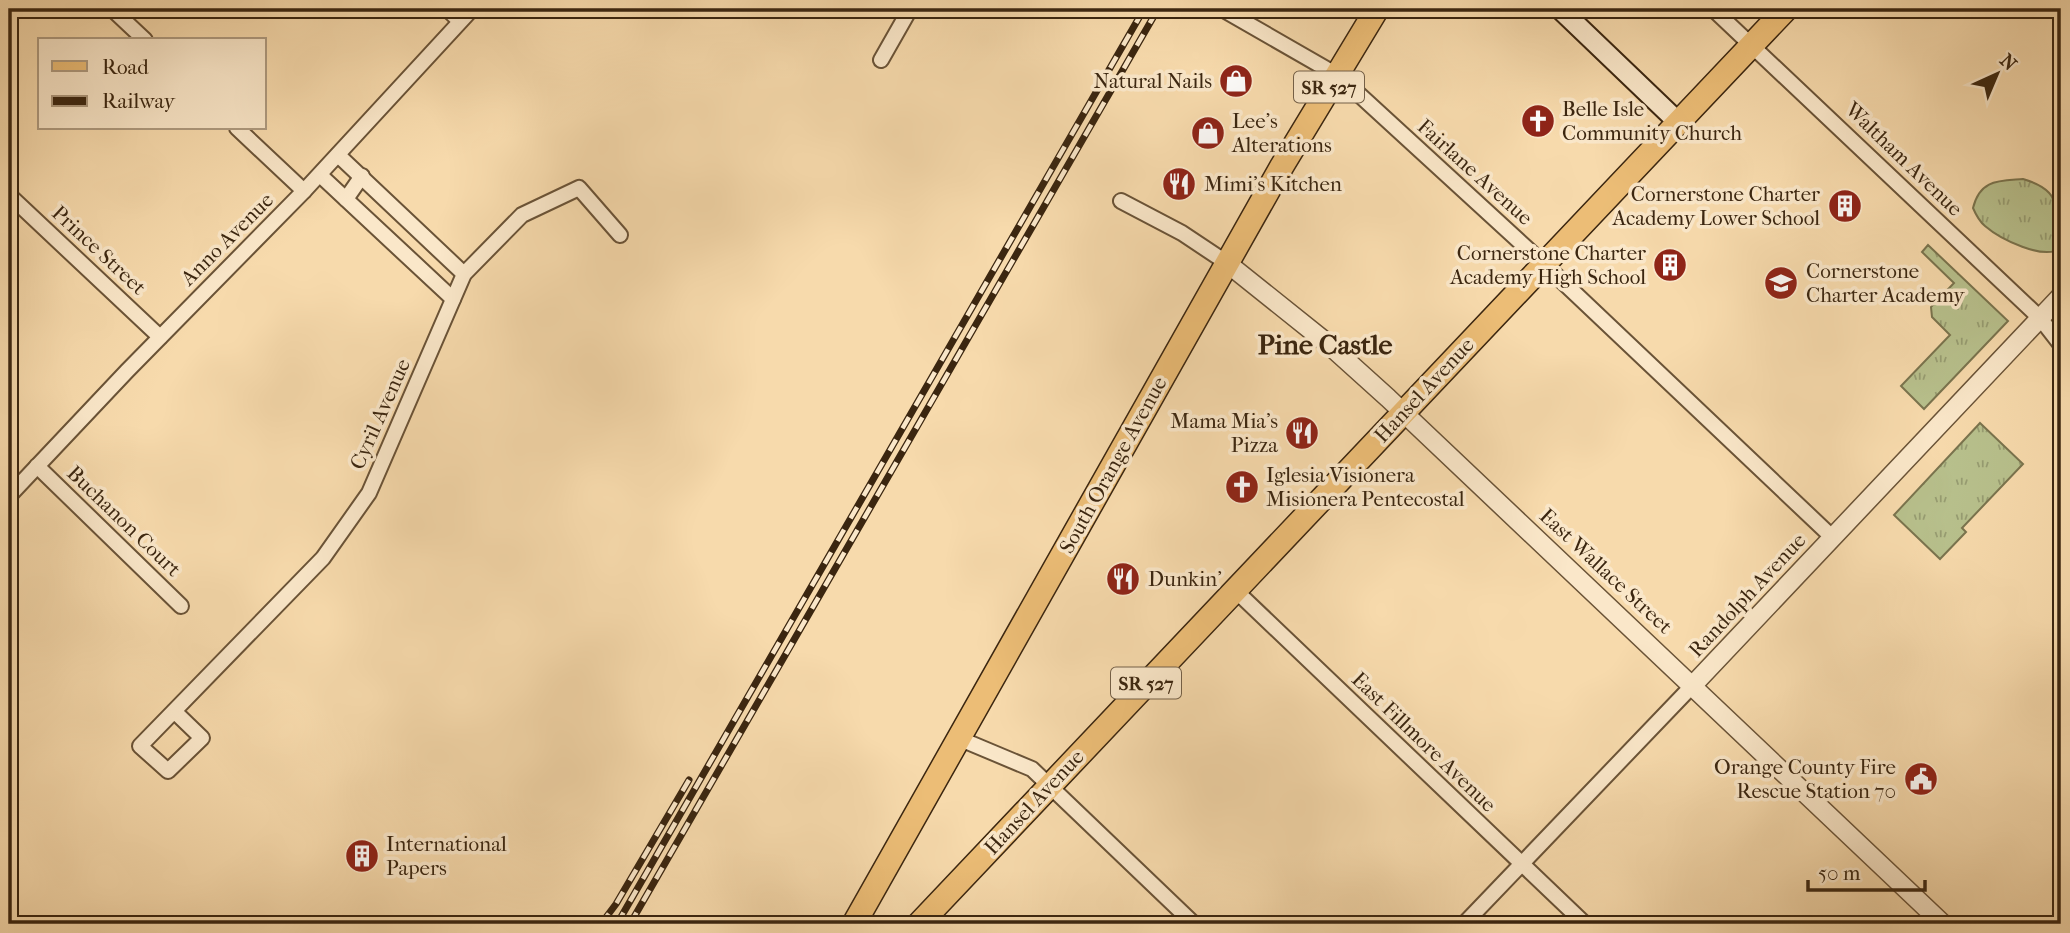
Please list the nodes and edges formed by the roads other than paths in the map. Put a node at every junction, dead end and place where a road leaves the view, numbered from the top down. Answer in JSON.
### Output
{"nodes":[{"id":1,"x":112,"y":9,"type":"edge"},
{"id":2,"x":447,"y":9,"type":"edge"},
{"id":3,"x":472,"y":9,"type":"edge"},
{"id":4,"x":910,"y":9,"type":"edge"},
{"id":5,"x":1222,"y":9,"type":"edge"},
{"id":6,"x":1377,"y":9,"type":"edge"},
{"id":7,"x":1560,"y":9,"type":"edge"},
{"id":8,"x":1713,"y":9,"type":"edge"},
{"id":9,"x":1786,"y":9,"type":"edge"},
{"id":10,"x":460,"y":21,"type":"junction"},
{"id":11,"x":143,"y":38,"type":"edge"},
{"id":12,"x":1752,"y":46,"type":"junction"},
{"id":13,"x":881,"y":60,"type":"dead end"},
{"id":14,"x":1337,"y":75,"type":"junction"},
{"id":15,"x":1679,"y":123,"type":"junction"},
{"id":16,"x":239,"y":130,"type":"edge"},
{"id":17,"x":338,"y":155,"type":"junction"},
{"id":18,"x":320,"y":175,"type":"junction"},
{"id":19,"x":362,"y":176,"type":"junction"},
{"id":20,"x":304,"y":191,"type":"junction"},
{"id":21,"x":9,"y":195,"type":"edge"},
{"id":22,"x":346,"y":199,"type":"junction"},
{"id":23,"x":1121,"y":201,"type":"dead end"},
{"id":24,"x":620,"y":235,"type":"dead end"},
{"id":25,"x":1227,"y":264,"type":"junction"},
{"id":26,"x":1544,"y":264,"type":"junction"},
{"id":27,"x":464,"y":274,"type":"junction"},
{"id":28,"x":2061,"y":296,"type":"edge"},
{"id":29,"x":453,"y":299,"type":"junction"},
{"id":30,"x":2040,"y":318,"type":"junction"},
{"id":31,"x":160,"y":337,"type":"junction"},
{"id":32,"x":2061,"y":345,"type":"edge"},
{"id":33,"x":1403,"y":412,"type":"junction"},
{"id":34,"x":37,"y":466,"type":"junction"},
{"id":35,"x":11,"y":490,"type":"edge"},
{"id":36,"x":1832,"y":537,"type":"junction"},
{"id":37,"x":1235,"y":590,"type":"junction"},
{"id":38,"x":181,"y":606,"type":"dead end"},
{"id":39,"x":1693,"y":685,"type":"junction"},
{"id":40,"x":174,"y":711,"type":"dead end"},
{"id":41,"x":958,"y":738,"type":"junction"},
{"id":42,"x":1049,"y":786,"type":"junction"},
{"id":43,"x":1521,"y":864,"type":"junction"},
{"id":44,"x":854,"y":924,"type":"edge"},
{"id":45,"x":919,"y":924,"type":"edge"},
{"id":46,"x":1194,"y":924,"type":"edge"},
{"id":47,"x":1464,"y":924,"type":"edge"},
{"id":48,"x":1585,"y":924,"type":"edge"},
{"id":49,"x":1943,"y":924,"type":"edge"}],
"edges":[{"from":1,"to":11,"type":"street"},
{"from":2,"to":10,"type":"street"},
{"from":3,"to":10,"type":"street","name":"Anno Avenue"},
{"from":4,"to":13,"type":"street"},
{"from":5,"to":14,"type":"street","name":"Fairlane Avenue"},
{"from":6,"to":14,"type":"main road","name":"South Orange Avenue","number":"SR 527"},
{"from":7,"to":15,"type":"main road"},
{"from":8,"to":12,"type":"street","name":"Waltham Avenue"},
{"from":9,"to":12,"type":"main road","name":"Hansel Avenue","number":"SR 527"},
{"from":10,"to":17,"type":"street","name":"Anno Avenue"},
{"from":12,"to":15,"type":"main road","name":"Hansel Avenue","number":"SR 527"},
{"from":12,"to":30,"type":"street","name":"Waltham Avenue"},
{"from":14,"to":25,"type":"main road","name":"South Orange Avenue","number":"SR 527"},
{"from":14,"to":26,"type":"street","name":"Fairlane Avenue"},
{"from":15,"to":26,"type":"main road","name":"Hansel Avenue","number":"SR 527"},
{"from":16,"to":20,"type":"street"},
{"from":17,"to":18,"type":"street","name":"Anno Avenue"},
{"from":17,"to":19,"type":"street"},
{"from":18,"to":20,"type":"street","name":"Anno Avenue"},
{"from":18,"to":22,"type":"street"},
{"from":19,"to":22,"type":"street"},
{"from":19,"to":27,"type":"street"},
{"from":20,"to":31,"type":"street","name":"Anno Avenue"},
{"from":21,"to":31,"type":"street","name":"Prince Street"},
{"from":22,"to":29,"type":"street"},
{"from":23,"to":25,"type":"street"},
{"from":24,"to":27,"type":"street","name":"Cyril Avenue"},
{"from":25,"to":33,"type":"street","name":"East Wallace Street"},
{"from":25,"to":41,"type":"main road","name":"South Orange Avenue","number":"SR 527"},
{"from":26,"to":33,"type":"main road","name":"Hansel Avenue","number":"SR 527"},
{"from":26,"to":36,"type":"street","name":"Fairlane Avenue"},
{"from":27,"to":29,"type":"street","name":"Cyril Avenue"},
{"from":28,"to":30,"type":"street","name":"Randolph Avenue"},
{"from":29,"to":40,"type":"street","name":"Cyril Avenue"},
{"from":30,"to":32,"type":"street","name":"Waltham Avenue"},
{"from":30,"to":36,"type":"street","name":"Randolph Avenue"},
{"from":31,"to":34,"type":"street","name":"Anno Avenue"},
{"from":33,"to":37,"type":"main road","name":"Hansel Avenue","number":"SR 527"},
{"from":33,"to":39,"type":"street","name":"East Wallace Street"},
{"from":34,"to":35,"type":"street","name":"Anno Avenue"},
{"from":34,"to":38,"type":"street","name":"Buchanon Court"},
{"from":36,"to":39,"type":"street","name":"Randolph Avenue"},
{"from":37,"to":42,"type":"main road","name":"Hansel Avenue","number":"SR 527"},
{"from":37,"to":43,"type":"street","name":"East Fillmore Avenue"},
{"from":39,"to":43,"type":"street","name":"Randolph Avenue"},
{"from":39,"to":49,"type":"street","name":"East Wallace Street"},
{"from":41,"to":42,"type":"street"},
{"from":41,"to":44,"type":"main road","name":"South Orange Avenue","number":"SR 527"},
{"from":42,"to":45,"type":"main road","name":"Hansel Avenue","number":"SR 527"},
{"from":42,"to":46,"type":"street"},
{"from":43,"to":47,"type":"street","name":"Randolph Avenue"},
{"from":43,"to":48,"type":"street","name":"East Fillmore Avenue"}]}
